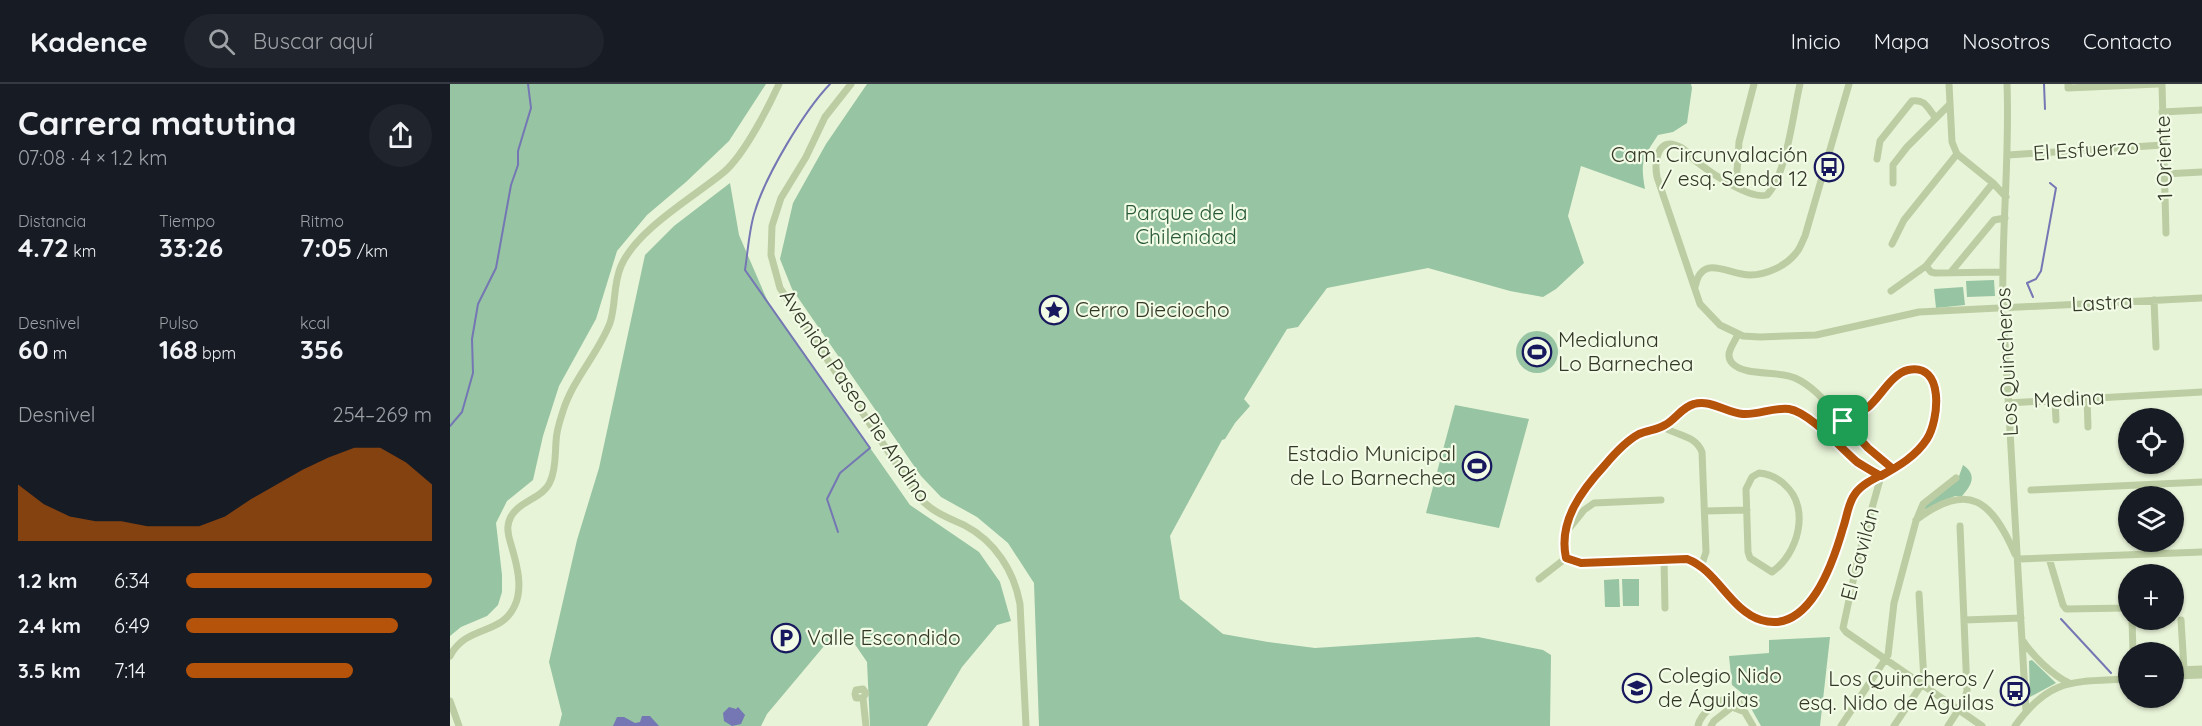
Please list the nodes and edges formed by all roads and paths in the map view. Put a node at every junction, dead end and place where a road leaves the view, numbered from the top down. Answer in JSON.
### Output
{"nodes":[{"id":1,"x":779,"y":84,"type":"edge"},
{"id":2,"x":851,"y":84,"type":"edge"},
{"id":3,"x":1754,"y":84,"type":"edge"},
{"id":4,"x":1800,"y":84,"type":"edge"},
{"id":5,"x":1849,"y":84,"type":"edge"},
{"id":6,"x":1949,"y":84,"type":"edge"},
{"id":7,"x":2007,"y":84,"type":"edge"},
{"id":8,"x":2068,"y":84,"type":"edge"},
{"id":9,"x":2160,"y":84,"type":"edge"},
{"id":10,"x":2113,"y":85,"type":"edge"},
{"id":11,"x":1950,"y":104,"type":"junction"},
{"id":12,"x":2202,"y":110,"type":"edge"},
{"id":13,"x":2162,"y":112,"type":"junction"},
{"id":14,"x":1935,"y":117,"type":"junction"},
{"id":15,"x":2163,"y":145,"type":"junction"},
{"id":16,"x":1957,"y":154,"type":"junction"},
{"id":17,"x":2008,"y":155,"type":"junction"},
{"id":18,"x":1877,"y":159,"type":"dead end"},
{"id":19,"x":2202,"y":172,"type":"edge"},
{"id":20,"x":2164,"y":174,"type":"junction"},
{"id":21,"x":1893,"y":183,"type":"dead end"},
{"id":22,"x":1993,"y":183,"type":"junction"},
{"id":23,"x":1736,"y":186,"type":"junction"},
{"id":24,"x":2006,"y":197,"type":"junction"},
{"id":25,"x":2006,"y":218,"type":"junction"},
{"id":26,"x":2166,"y":233,"type":"dead end"},
{"id":27,"x":1892,"y":244,"type":"dead end"},
{"id":28,"x":1926,"y":266,"type":"junction"},
{"id":29,"x":1951,"y":272,"type":"junction"},
{"id":30,"x":2002,"y":272,"type":"junction"},
{"id":31,"x":1694,"y":289,"type":"junction"},
{"id":32,"x":1891,"y":291,"type":"dead end"},
{"id":33,"x":2202,"y":298,"type":"edge"},
{"id":34,"x":2154,"y":300,"type":"junction"},
{"id":35,"x":2003,"y":308,"type":"junction"},
{"id":36,"x":1738,"y":334,"type":"junction"},
{"id":37,"x":2156,"y":347,"type":"dead end"},
{"id":38,"x":2202,"y":392,"type":"edge"},
{"id":39,"x":2087,"y":398,"type":"junction"},
{"id":40,"x":2055,"y":400,"type":"junction"},
{"id":41,"x":2008,"y":403,"type":"junction"},
{"id":42,"x":2056,"y":420,"type":"dead end"},
{"id":43,"x":1843,"y":421,"type":"junction"},
{"id":44,"x":1663,"y":427,"type":"junction"},
{"id":45,"x":2088,"y":427,"type":"dead end"},
{"id":46,"x":1893,"y":469,"type":"junction"},
{"id":47,"x":1881,"y":476,"type":"junction"},
{"id":48,"x":1956,"y":478,"type":"dead end"},
{"id":49,"x":2202,"y":482,"type":"edge"},
{"id":50,"x":2031,"y":490,"type":"dead end"},
{"id":51,"x":1661,"y":500,"type":"dead end"},
{"id":52,"x":1746,"y":510,"type":"junction"},
{"id":53,"x":1705,"y":511,"type":"junction"},
{"id":54,"x":1916,"y":521,"type":"junction"},
{"id":55,"x":1960,"y":526,"type":"dead end"},
{"id":56,"x":1566,"y":533,"type":"junction"},
{"id":57,"x":2202,"y":552,"type":"edge"},
{"id":58,"x":1566,"y":558,"type":"junction"},
{"id":59,"x":2049,"y":558,"type":"junction"},
{"id":60,"x":1664,"y":559,"type":"junction"},
{"id":61,"x":2018,"y":559,"type":"junction"},
{"id":62,"x":1701,"y":567,"type":"junction"},
{"id":63,"x":1539,"y":579,"type":"dead end"},
{"id":64,"x":1918,"y":594,"type":"dead end"},
{"id":65,"x":1665,"y":608,"type":"dead end"},
{"id":66,"x":2118,"y":608,"type":"edge"},
{"id":67,"x":2021,"y":618,"type":"junction"},
{"id":68,"x":1964,"y":620,"type":"junction"},
{"id":69,"x":2022,"y":640,"type":"junction"},
{"id":70,"x":450,"y":656,"type":"edge"},
{"id":71,"x":1886,"y":660,"type":"junction"},
{"id":72,"x":2184,"y":669,"type":"edge"},
{"id":73,"x":2202,"y":669,"type":"edge"},
{"id":74,"x":2202,"y":675,"type":"edge"},
{"id":75,"x":2184,"y":676,"type":"edge"},
{"id":76,"x":2118,"y":680,"type":"edge"},
{"id":77,"x":2069,"y":683,"type":"junction"},
{"id":78,"x":1922,"y":685,"type":"junction"},
{"id":79,"x":863,"y":698,"type":"dead end"},
{"id":80,"x":450,"y":701,"type":"edge"},
{"id":81,"x":1959,"y":710,"type":"junction"},
{"id":82,"x":2026,"y":711,"type":"junction"},
{"id":83,"x":1745,"y":712,"type":"junction"},
{"id":84,"x":459,"y":726,"type":"edge"},
{"id":85,"x":866,"y":726,"type":"edge"},
{"id":86,"x":1026,"y":726,"type":"edge"},
{"id":87,"x":1698,"y":726,"type":"edge"},
{"id":88,"x":1711,"y":726,"type":"edge"},
{"id":89,"x":1754,"y":726,"type":"edge"},
{"id":90,"x":1841,"y":726,"type":"edge"},
{"id":91,"x":1894,"y":726,"type":"edge"},
{"id":92,"x":1948,"y":726,"type":"edge"},
{"id":93,"x":1982,"y":726,"type":"edge"},
{"id":94,"x":2015,"y":726,"type":"edge"}],
"edges":[{"from":1,"to":70,"type":"street"},
{"from":2,"to":86,"type":"street","name":"Avenida Paseo Pie Andino"},
{"from":3,"to":23,"type":"street"},
{"from":4,"to":23,"type":"street"},
{"from":5,"to":31,"type":"street"},
{"from":6,"to":11,"type":"street"},
{"from":7,"to":17,"type":"street","name":"Los Quincheros"},
{"from":8,"to":10,"type":"street"},
{"from":9,"to":10,"type":"street"},
{"from":9,"to":13,"type":"street","name":"1 Oriente"},
{"from":11,"to":14,"type":"street"},
{"from":11,"to":16,"type":"street"},
{"from":12,"to":13,"type":"street"},
{"from":13,"to":15,"type":"street","name":"1 Oriente"},
{"from":14,"to":18,"type":"street"},
{"from":14,"to":21,"type":"street"},
{"from":15,"to":17,"type":"street","name":"El Esfuerzo"},
{"from":15,"to":20,"type":"street","name":"1 Oriente"},
{"from":16,"to":22,"type":"street"},
{"from":16,"to":27,"type":"street"},
{"from":17,"to":24,"type":"street","name":"Los Quincheros"},
{"from":19,"to":20,"type":"street"},
{"from":20,"to":26,"type":"street","name":"1 Oriente"},
{"from":22,"to":24,"type":"street"},
{"from":22,"to":28,"type":"street"},
{"from":23,"to":31,"type":"street"},
{"from":24,"to":25,"type":"street","name":"Los Quincheros"},
{"from":25,"to":29,"type":"street"},
{"from":25,"to":30,"type":"street","name":"Los Quincheros"},
{"from":28,"to":29,"type":"street"},
{"from":28,"to":32,"type":"street"},
{"from":29,"to":30,"type":"street"},
{"from":30,"to":35,"type":"street","name":"Los Quincheros"},
{"from":31,"to":36,"type":"street"},
{"from":33,"to":34,"type":"street","name":"Lastra"},
{"from":34,"to":35,"type":"street","name":"Lastra"},
{"from":34,"to":37,"type":"street"},
{"from":35,"to":36,"type":"street","name":"Lastra"},
{"from":35,"to":41,"type":"street","name":"Los Quincheros"},
{"from":36,"to":43,"type":"street"},
{"from":38,"to":39,"type":"street","name":"Medina"},
{"from":39,"to":40,"type":"street","name":"Medina"},
{"from":39,"to":45,"type":"street"},
{"from":40,"to":41,"type":"street","name":"Medina"},
{"from":40,"to":42,"type":"street"},
{"from":41,"to":61,"type":"street","name":"Los Quincheros"},
{"from":43,"to":46,"type":"street"},
{"from":43,"to":46,"type":"street"},
{"from":44,"to":47,"type":"street"},
{"from":44,"to":53,"type":"street"},
{"from":44,"to":56,"type":"street"},
{"from":46,"to":47,"type":"street"},
{"from":47,"to":62,"type":"street"},
{"from":47,"to":71,"type":"street","name":"El Gavilán"},
{"from":48,"to":54,"type":"street"},
{"from":49,"to":50,"type":"street"},
{"from":51,"to":56,"type":"street"},
{"from":52,"to":52,"type":"street"},
{"from":52,"to":53,"type":"street"},
{"from":53,"to":62,"type":"street"},
{"from":54,"to":61,"type":"street"},
{"from":54,"to":71,"type":"street"},
{"from":55,"to":68,"type":"street"},
{"from":56,"to":58,"type":"street"},
{"from":57,"to":59,"type":"street"},
{"from":58,"to":60,"type":"street"},
{"from":58,"to":63,"type":"street"},
{"from":59,"to":61,"type":"street"},
{"from":59,"to":66,"type":"street"},
{"from":60,"to":62,"type":"street"},
{"from":60,"to":65,"type":"street"},
{"from":61,"to":67,"type":"street","name":"Los Quincheros"},
{"from":64,"to":78,"type":"street"},
{"from":67,"to":68,"type":"street"},
{"from":67,"to":69,"type":"street","name":"Los Quincheros"},
{"from":68,"to":81,"type":"street"},
{"from":69,"to":77,"type":"street"},
{"from":69,"to":82,"type":"street","name":"Los Quincheros"},
{"from":71,"to":78,"type":"street"},
{"from":71,"to":90,"type":"street"},
{"from":72,"to":73,"type":"street"},
{"from":74,"to":75,"type":"street"},
{"from":76,"to":77,"type":"street"},
{"from":77,"to":82,"type":"street"},
{"from":78,"to":81,"type":"street"},
{"from":78,"to":91,"type":"street"},
{"from":79,"to":85,"type":"street"},
{"from":80,"to":84,"type":"street"},
{"from":81,"to":92,"type":"street"},
{"from":81,"to":93,"type":"street"},
{"from":82,"to":94,"type":"street"},
{"from":83,"to":87,"type":"street"},
{"from":83,"to":88,"type":"street"},
{"from":83,"to":89,"type":"street"}]}
